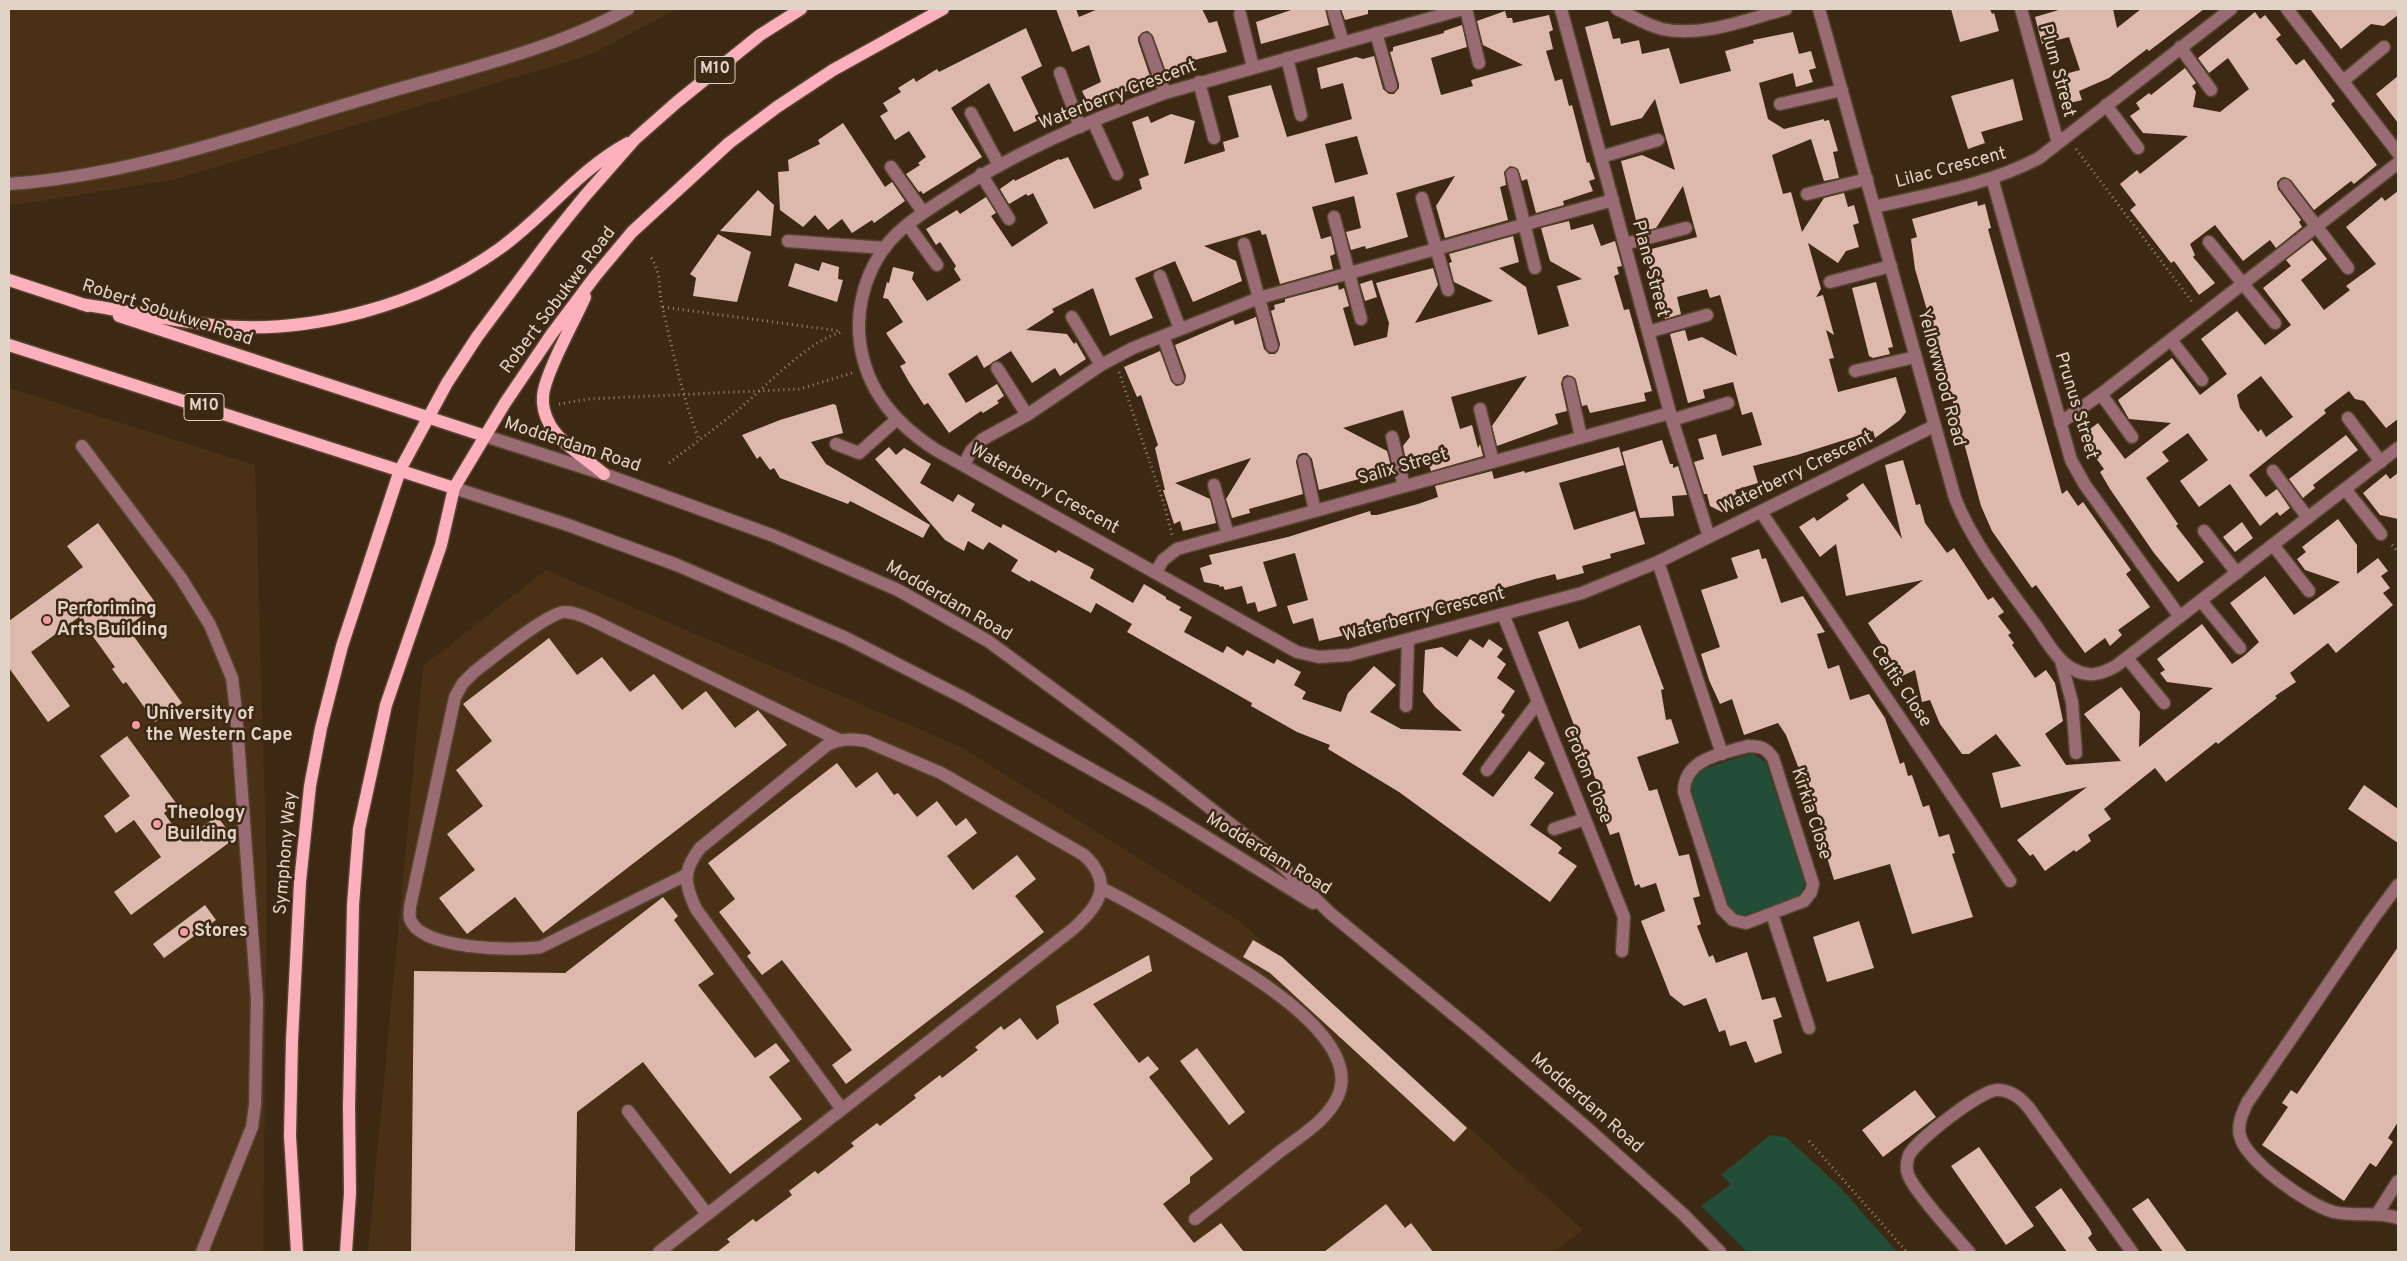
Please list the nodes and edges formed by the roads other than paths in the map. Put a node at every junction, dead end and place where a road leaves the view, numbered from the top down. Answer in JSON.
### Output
{"nodes":[{"id":1,"x":628,"y":9,"type":"edge"},
{"id":2,"x":800,"y":9,"type":"edge"},
{"id":3,"x":943,"y":9,"type":"edge"},
{"id":4,"x":1333,"y":9,"type":"edge"},
{"id":5,"x":1464,"y":9,"type":"edge"},
{"id":6,"x":1561,"y":9,"type":"edge"},
{"id":7,"x":1617,"y":9,"type":"edge"},
{"id":8,"x":1786,"y":9,"type":"edge"},
{"id":9,"x":1819,"y":9,"type":"edge"},
{"id":10,"x":2021,"y":9,"type":"edge"},
{"id":11,"x":2231,"y":9,"type":"edge"},
{"id":12,"x":2287,"y":9,"type":"edge"},
{"id":13,"x":1429,"y":13,"type":"edge"},
{"id":14,"x":1240,"y":14,"type":"dead end"},
{"id":15,"x":1376,"y":33,"type":"junction"},
{"id":16,"x":1146,"y":39,"type":"dead end"},
{"id":17,"x":1343,"y":42,"type":"junction"},
{"id":18,"x":2180,"y":47,"type":"junction"},
{"id":19,"x":2384,"y":47,"type":"dead end"},
{"id":20,"x":1287,"y":58,"type":"junction"},
{"id":21,"x":1479,"y":63,"type":"dead end"},
{"id":22,"x":1253,"y":68,"type":"junction"},
{"id":23,"x":1060,"y":74,"type":"dead end"},
{"id":24,"x":2343,"y":80,"type":"junction"},
{"id":25,"x":1199,"y":82,"type":"junction"},
{"id":26,"x":1391,"y":86,"type":"dead end"},
{"id":27,"x":1842,"y":90,"type":"junction"},
{"id":28,"x":2211,"y":90,"type":"dead end"},
{"id":29,"x":1165,"y":93,"type":"junction"},
{"id":30,"x":1780,"y":104,"type":"dead end"},
{"id":31,"x":2106,"y":106,"type":"junction"},
{"id":32,"x":971,"y":113,"type":"dead end"},
{"id":33,"x":1301,"y":115,"type":"dead end"},
{"id":34,"x":1093,"y":121,"type":"junction"},
{"id":35,"x":1080,"y":127,"type":"junction"},
{"id":36,"x":1214,"y":138,"type":"dead end"},
{"id":37,"x":635,"y":139,"type":"junction"},
{"id":38,"x":1658,"y":140,"type":"dead end"},
{"id":39,"x":2062,"y":140,"type":"junction"},
{"id":40,"x":2138,"y":148,"type":"dead end"},
{"id":41,"x":2397,"y":150,"type":"edge"},
{"id":42,"x":1601,"y":157,"type":"junction"},
{"id":43,"x":2398,"y":163,"type":"edge"},
{"id":44,"x":999,"y":165,"type":"junction"},
{"id":45,"x":891,"y":167,"type":"dead end"},
{"id":46,"x":981,"y":174,"type":"junction"},
{"id":47,"x":1117,"y":174,"type":"dead end"},
{"id":48,"x":1512,"y":174,"type":"dead end"},
{"id":49,"x":1992,"y":178,"type":"junction"},
{"id":50,"x":1867,"y":179,"type":"junction"},
{"id":51,"x":9,"y":184,"type":"edge"},
{"id":52,"x":2285,"y":185,"type":"dead end"},
{"id":53,"x":1807,"y":194,"type":"dead end"},
{"id":54,"x":1422,"y":198,"type":"dead end"},
{"id":55,"x":1613,"y":200,"type":"junction"},
{"id":56,"x":1874,"y":207,"type":"junction"},
{"id":57,"x":923,"y":212,"type":"junction"},
{"id":58,"x":1334,"y":217,"type":"dead end"},
{"id":59,"x":1009,"y":219,"type":"dead end"},
{"id":60,"x":1525,"y":224,"type":"junction"},
{"id":61,"x":908,"y":225,"type":"junction"},
{"id":62,"x":2316,"y":226,"type":"junction"},
{"id":63,"x":1686,"y":228,"type":"dead end"},
{"id":64,"x":788,"y":240,"type":"dead end"},
{"id":65,"x":2209,"y":242,"type":"dead end"},
{"id":66,"x":1244,"y":244,"type":"dead end"},
{"id":67,"x":1625,"y":244,"type":"junction"},
{"id":68,"x":885,"y":248,"type":"junction"},
{"id":69,"x":1436,"y":249,"type":"junction"},
{"id":70,"x":937,"y":265,"type":"dead end"},
{"id":71,"x":1891,"y":266,"type":"junction"},
{"id":72,"x":1535,"y":268,"type":"dead end"},
{"id":73,"x":2348,"y":268,"type":"dead end"},
{"id":74,"x":1348,"y":273,"type":"junction"},
{"id":75,"x":596,"y":274,"type":"junction"},
{"id":76,"x":1160,"y":276,"type":"dead end"},
{"id":77,"x":9,"y":280,"type":"edge"},
{"id":78,"x":1830,"y":282,"type":"dead end"},
{"id":79,"x":2243,"y":284,"type":"junction"},
{"id":80,"x":1448,"y":290,"type":"dead end"},
{"id":81,"x":1259,"y":298,"type":"junction"},
{"id":82,"x":81,"y":304,"type":"junction"},
{"id":83,"x":1707,"y":315,"type":"dead end"},
{"id":84,"x":1072,"y":317,"type":"dead end"},
{"id":85,"x":1361,"y":319,"type":"dead end"},
{"id":86,"x":2275,"y":323,"type":"dead end"},
{"id":87,"x":1180,"y":329,"type":"junction"},
{"id":88,"x":1648,"y":332,"type":"junction"},
{"id":89,"x":1163,"y":336,"type":"junction"},
{"id":90,"x":2171,"y":340,"type":"junction"},
{"id":91,"x":9,"y":344,"type":"edge"},
{"id":92,"x":1272,"y":346,"type":"dead end"},
{"id":93,"x":1915,"y":357,"type":"junction"},
{"id":94,"x":1101,"y":365,"type":"junction"},
{"id":95,"x":997,"y":368,"type":"dead end"},
{"id":96,"x":1855,"y":371,"type":"dead end"},
{"id":97,"x":1178,"y":378,"type":"dead end"},
{"id":98,"x":2202,"y":380,"type":"dead end"},
{"id":99,"x":1569,"y":383,"type":"dead end"},
{"id":100,"x":2100,"y":394,"type":"junction"},
{"id":101,"x":1728,"y":403,"type":"dead end"},
{"id":102,"x":1480,"y":409,"type":"dead end"},
{"id":103,"x":1027,"y":415,"type":"junction"},
{"id":104,"x":1671,"y":416,"type":"junction"},
{"id":105,"x":428,"y":417,"type":"junction"},
{"id":106,"x":2348,"y":418,"type":"dead end"},
{"id":107,"x":896,"y":420,"type":"junction"},
{"id":108,"x":2060,"y":423,"type":"junction"},
{"id":109,"x":1934,"y":426,"type":"junction"},
{"id":110,"x":485,"y":436,"type":"junction"},
{"id":111,"x":1392,"y":437,"type":"dead end"},
{"id":112,"x":1581,"y":437,"type":"junction"},
{"id":113,"x":2132,"y":438,"type":"dead end"},
{"id":114,"x":836,"y":444,"type":"dead end"},
{"id":115,"x":82,"y":446,"type":"dead end"},
{"id":116,"x":2398,"y":448,"type":"edge"},
{"id":117,"x":1304,"y":461,"type":"dead end"},
{"id":118,"x":1493,"y":462,"type":"junction"},
{"id":119,"x":2381,"y":462,"type":"junction"},
{"id":120,"x":964,"y":465,"type":"junction"},
{"id":121,"x":400,"y":470,"type":"junction"},
{"id":122,"x":2273,"y":471,"type":"dead end"},
{"id":123,"x":604,"y":474,"type":"junction"},
{"id":124,"x":1214,"y":485,"type":"dead end"},
{"id":125,"x":1404,"y":486,"type":"junction"},
{"id":126,"x":454,"y":488,"type":"junction"},
{"id":127,"x":2345,"y":489,"type":"junction"},
{"id":128,"x":1315,"y":511,"type":"junction"},
{"id":129,"x":1761,"y":512,"type":"junction"},
{"id":130,"x":2308,"y":518,"type":"junction"},
{"id":131,"x":2204,"y":531,"type":"dead end"},
{"id":132,"x":2381,"y":534,"type":"dead end"},
{"id":133,"x":1228,"y":535,"type":"junction"},
{"id":134,"x":1709,"y":537,"type":"junction"},
{"id":135,"x":2273,"y":545,"type":"junction"},
{"id":136,"x":1658,"y":562,"type":"junction"},
{"id":137,"x":1156,"y":572,"type":"junction"},
{"id":138,"x":2237,"y":573,"type":"junction"},
{"id":139,"x":2309,"y":591,"type":"dead end"},
{"id":140,"x":2201,"y":601,"type":"junction"},
{"id":141,"x":1503,"y":614,"type":"junction"},
{"id":142,"x":2180,"y":617,"type":"junction"},
{"id":143,"x":1408,"y":640,"type":"junction"},
{"id":144,"x":2240,"y":648,"type":"dead end"},
{"id":145,"x":2127,"y":658,"type":"junction"},
{"id":146,"x":2061,"y":661,"type":"junction"},
{"id":147,"x":1538,"y":702,"type":"junction"},
{"id":148,"x":2164,"y":703,"type":"dead end"},
{"id":149,"x":1406,"y":706,"type":"dead end"},
{"id":150,"x":839,"y":740,"type":"junction"},
{"id":151,"x":2076,"y":753,"type":"dead end"},
{"id":152,"x":1722,"y":754,"type":"junction"},
{"id":153,"x":1487,"y":770,"type":"dead end"},
{"id":154,"x":1585,"y":819,"type":"junction"},
{"id":155,"x":1554,"y":829,"type":"dead end"},
{"id":156,"x":686,"y":875,"type":"junction"},
{"id":157,"x":2010,"y":882,"type":"dead end"},
{"id":158,"x":2398,"y":885,"type":"edge"},
{"id":159,"x":1101,"y":888,"type":"junction"},
{"id":160,"x":1330,"y":913,"type":"junction"},
{"id":161,"x":1772,"y":914,"type":"junction"},
{"id":162,"x":1622,"y":951,"type":"dead end"},
{"id":163,"x":1809,"y":1028,"type":"dead end"},
{"id":164,"x":841,"y":1108,"type":"junction"},
{"id":165,"x":628,"y":1110,"type":"dead end"},
{"id":166,"x":2398,"y":1181,"type":"edge"},
{"id":167,"x":708,"y":1214,"type":"junction"},
{"id":168,"x":2376,"y":1214,"type":"junction"},
{"id":169,"x":2398,"y":1218,"type":"edge"},
{"id":170,"x":1195,"y":1219,"type":"dead end"},
{"id":171,"x":2128,"y":1251,"type":"edge"},
{"id":172,"x":202,"y":1252,"type":"edge"},
{"id":173,"x":297,"y":1252,"type":"edge"},
{"id":174,"x":346,"y":1252,"type":"edge"},
{"id":175,"x":659,"y":1252,"type":"edge"},
{"id":176,"x":1720,"y":1252,"type":"edge"},
{"id":177,"x":1969,"y":1252,"type":"edge"}],
"edges":[{"from":1,"to":51,"type":"street"},
{"from":2,"to":37,"type":"main road","number":"M10"},
{"from":3,"to":75,"type":"main road","name":"Robert Sobukwe Road"},
{"from":4,"to":17,"type":"street"},
{"from":5,"to":13,"type":"street","name":"Waterberry Crescent"},
{"from":5,"to":21,"type":"street"},
{"from":6,"to":42,"type":"street","name":"Plane Street"},
{"from":7,"to":8,"type":"street"},
{"from":9,"to":27,"type":"street","name":"Yellowwood Road"},
{"from":10,"to":39,"type":"street","name":"Plum Street"},
{"from":11,"to":18,"type":"street","name":"Lilac Crescent"},
{"from":12,"to":24,"type":"street"},
{"from":13,"to":15,"type":"street","name":"Waterberry Crescent"},
{"from":14,"to":22,"type":"street"},
{"from":15,"to":17,"type":"street","name":"Waterberry Crescent"},
{"from":15,"to":26,"type":"street"},
{"from":16,"to":29,"type":"street"},
{"from":17,"to":20,"type":"street","name":"Waterberry Crescent"},
{"from":18,"to":28,"type":"street"},
{"from":18,"to":31,"type":"street","name":"Lilac Crescent"},
{"from":19,"to":24,"type":"street"},
{"from":20,"to":22,"type":"street","name":"Waterberry Crescent"},
{"from":20,"to":33,"type":"street"},
{"from":22,"to":25,"type":"street","name":"Waterberry Crescent"},
{"from":23,"to":35,"type":"street"},
{"from":24,"to":41,"type":"street"},
{"from":25,"to":29,"type":"street","name":"Waterberry Crescent"},
{"from":25,"to":36,"type":"street"},
{"from":27,"to":30,"type":"street"},
{"from":27,"to":50,"type":"street","name":"Yellowwood Road"},
{"from":29,"to":34,"type":"street","name":"Waterberry Crescent"},
{"from":31,"to":39,"type":"street","name":"Lilac Crescent"},
{"from":31,"to":40,"type":"street"},
{"from":32,"to":44,"type":"street"},
{"from":34,"to":35,"type":"street","name":"Waterberry Crescent"},
{"from":34,"to":47,"type":"street"},
{"from":35,"to":44,"type":"street","name":"Waterberry Crescent"},
{"from":37,"to":82,"type":"main road"},
{"from":37,"to":105,"type":"main road","number":"M10"},
{"from":38,"to":42,"type":"street"},
{"from":39,"to":49,"type":"street","name":"Lilac Crescent"},
{"from":42,"to":55,"type":"street","name":"Plane Street"},
{"from":43,"to":62,"type":"street"},
{"from":44,"to":46,"type":"street","name":"Waterberry Crescent"},
{"from":45,"to":57,"type":"street"},
{"from":46,"to":57,"type":"street","name":"Waterberry Crescent"},
{"from":46,"to":59,"type":"street"},
{"from":48,"to":60,"type":"street"},
{"from":49,"to":56,"type":"street","name":"Lilac Crescent"},
{"from":49,"to":108,"type":"street","name":"Prunus Street"},
{"from":50,"to":53,"type":"street"},
{"from":50,"to":56,"type":"street","name":"Yellowwood Road"},
{"from":52,"to":62,"type":"street"},
{"from":54,"to":69,"type":"street"},
{"from":55,"to":60,"type":"street"},
{"from":55,"to":67,"type":"street","name":"Plane Street"},
{"from":56,"to":71,"type":"street","name":"Yellowwood Road"},
{"from":57,"to":61,"type":"street","name":"Waterberry Crescent"},
{"from":58,"to":74,"type":"street"},
{"from":60,"to":69,"type":"street"},
{"from":60,"to":72,"type":"street"},
{"from":61,"to":68,"type":"street","name":"Waterberry Crescent"},
{"from":61,"to":70,"type":"street"},
{"from":62,"to":73,"type":"street"},
{"from":62,"to":79,"type":"street"},
{"from":63,"to":67,"type":"street"},
{"from":64,"to":68,"type":"street"},
{"from":65,"to":79,"type":"street"},
{"from":66,"to":81,"type":"street"},
{"from":67,"to":88,"type":"street","name":"Plane Street"},
{"from":68,"to":107,"type":"street","name":"Waterberry Crescent"},
{"from":69,"to":74,"type":"street"},
{"from":69,"to":80,"type":"street"},
{"from":71,"to":78,"type":"street"},
{"from":71,"to":93,"type":"street","name":"Yellowwood Road"},
{"from":74,"to":81,"type":"street"},
{"from":74,"to":85,"type":"street"},
{"from":75,"to":110,"type":"main road","name":"Robert Sobukwe Road"},
{"from":75,"to":123,"type":"main road"},
{"from":76,"to":87,"type":"street"},
{"from":77,"to":82,"type":"main road","name":"Robert Sobukwe Road"},
{"from":79,"to":86,"type":"street"},
{"from":79,"to":90,"type":"street"},
{"from":81,"to":87,"type":"street"},
{"from":81,"to":92,"type":"street"},
{"from":82,"to":105,"type":"main road","name":"Robert Sobukwe Road"},
{"from":83,"to":88,"type":"street"},
{"from":84,"to":94,"type":"street"},
{"from":87,"to":89,"type":"street"},
{"from":88,"to":104,"type":"street","name":"Plane Street"},
{"from":89,"to":94,"type":"street"},
{"from":89,"to":97,"type":"street"},
{"from":90,"to":98,"type":"street"},
{"from":90,"to":100,"type":"street"},
{"from":91,"to":121,"type":"main road","number":"M10"},
{"from":93,"to":96,"type":"street"},
{"from":93,"to":109,"type":"street","name":"Yellowwood Road"},
{"from":94,"to":103,"type":"street"},
{"from":95,"to":103,"type":"street"},
{"from":99,"to":112,"type":"street"},
{"from":100,"to":108,"type":"street"},
{"from":100,"to":113,"type":"street"},
{"from":101,"to":104,"type":"street","name":"Salix Street"},
{"from":102,"to":118,"type":"street"},
{"from":103,"to":120,"type":"street"},
{"from":104,"to":112,"type":"street","name":"Salix Street"},
{"from":104,"to":134,"type":"street","name":"Plane Street"},
{"from":105,"to":110,"type":"main road","name":"Robert Sobukwe Road"},
{"from":105,"to":121,"type":"main road","number":"M10"},
{"from":106,"to":119,"type":"street"},
{"from":107,"to":114,"type":"street"},
{"from":107,"to":120,"type":"street","name":"Waterberry Crescent"},
{"from":108,"to":142,"type":"street","name":"Prunus Street"},
{"from":109,"to":129,"type":"street","name":"Waterberry Crescent"},
{"from":109,"to":146,"type":"street","name":"Yellowwood Road"},
{"from":110,"to":123,"type":"street","name":"Modderdam Road"},
{"from":110,"to":126,"type":"main road","name":"Robert Sobukwe Road"},
{"from":111,"to":125,"type":"street"},
{"from":112,"to":118,"type":"street","name":"Salix Street"},
{"from":115,"to":172,"type":"street"},
{"from":116,"to":119,"type":"street"},
{"from":117,"to":128,"type":"street"},
{"from":118,"to":125,"type":"street","name":"Salix Street"},
{"from":119,"to":127,"type":"street"},
{"from":120,"to":137,"type":"street","name":"Waterberry Crescent"},
{"from":121,"to":126,"type":"main road","number":"M10"},
{"from":121,"to":173,"type":"main road","name":"Symphony Way"},
{"from":122,"to":130,"type":"street"},
{"from":123,"to":160,"type":"street","name":"Modderdam Road"},
{"from":124,"to":133,"type":"street"},
{"from":125,"to":128,"type":"street","name":"Salix Street"},
{"from":126,"to":160,"type":"street","name":"Modderdam Road"},
{"from":126,"to":174,"type":"main road"},
{"from":127,"to":130,"type":"street"},
{"from":127,"to":132,"type":"street"},
{"from":128,"to":133,"type":"street","name":"Salix Street"},
{"from":129,"to":134,"type":"street","name":"Waterberry Crescent"},
{"from":129,"to":157,"type":"street","name":"Celtis Close"},
{"from":130,"to":135,"type":"street"},
{"from":131,"to":138,"type":"street"},
{"from":133,"to":137,"type":"street","name":"Salix Street"},
{"from":134,"to":136,"type":"street","name":"Waterberry Crescent"},
{"from":135,"to":138,"type":"street"},
{"from":135,"to":139,"type":"street"},
{"from":136,"to":141,"type":"street","name":"Waterberry Crescent"},
{"from":136,"to":152,"type":"street"},
{"from":137,"to":143,"type":"street","name":"Waterberry Crescent"},
{"from":138,"to":140,"type":"street"},
{"from":140,"to":142,"type":"street"},
{"from":140,"to":144,"type":"street"},
{"from":141,"to":143,"type":"street","name":"Waterberry Crescent"},
{"from":141,"to":147,"type":"street","name":"Croton Close"},
{"from":142,"to":145,"type":"street"},
{"from":143,"to":149,"type":"street"},
{"from":145,"to":146,"type":"street","name":"Yellowwood Road"},
{"from":145,"to":148,"type":"street"},
{"from":146,"to":151,"type":"street"},
{"from":147,"to":153,"type":"street"},
{"from":147,"to":154,"type":"street","name":"Croton Close"},
{"from":150,"to":156,"type":"street"},
{"from":150,"to":156,"type":"street"},
{"from":150,"to":159,"type":"street"},
{"from":152,"to":161,"type":"street","name":"Kirkia Close"},
{"from":152,"to":161,"type":"street","name":"Kirkia Close"},
{"from":154,"to":155,"type":"street"},
{"from":154,"to":162,"type":"street","name":"Croton Close"},
{"from":156,"to":164,"type":"street"},
{"from":158,"to":168,"type":"street"},
{"from":159,"to":164,"type":"street"},
{"from":159,"to":170,"type":"street"},
{"from":160,"to":176,"type":"street","name":"Modderdam Road"},
{"from":161,"to":163,"type":"street"},
{"from":164,"to":167,"type":"street"},
{"from":165,"to":167,"type":"street"},
{"from":166,"to":168,"type":"street"},
{"from":167,"to":175,"type":"street"},
{"from":168,"to":169,"type":"street"},
{"from":171,"to":177,"type":"street"}]}
